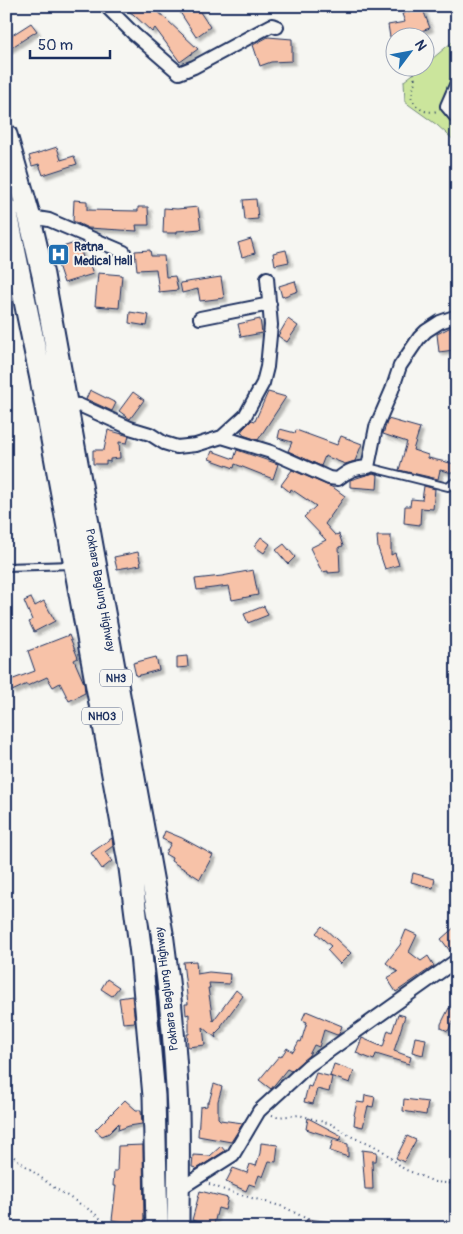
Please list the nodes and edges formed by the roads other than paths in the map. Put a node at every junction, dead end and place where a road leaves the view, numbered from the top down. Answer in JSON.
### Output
{"nodes":[{"id":1,"x":106,"y":6,"type":"edge"},
{"id":2,"x":277,"y":27,"type":"dead end"},
{"id":3,"x":457,"y":83,"type":"edge"},
{"id":4,"x":457,"y":118,"type":"edge"},
{"id":5,"x":6,"y":135,"type":"edge"},
{"id":6,"x":6,"y":209,"type":"edge"},
{"id":7,"x":30,"y":219,"type":"junction"},
{"id":8,"x":124,"y":252,"type":"dead end"},
{"id":9,"x":267,"y":278,"type":"dead end"},
{"id":10,"x":270,"y":304,"type":"junction"},
{"id":11,"x":457,"y":316,"type":"edge"},
{"id":12,"x":200,"y":318,"type":"dead end"},
{"id":13,"x":67,"y":404,"type":"junction"},
{"id":14,"x":222,"y":437,"type":"junction"},
{"id":15,"x":368,"y":466,"type":"junction"},
{"id":16,"x":457,"y":482,"type":"edge"},
{"id":17,"x":74,"y":565,"type":"junction"},
{"id":18,"x":6,"y":567,"type":"edge"},
{"id":19,"x":457,"y":960,"type":"edge"},
{"id":20,"x":186,"y":1185,"type":"junction"},
{"id":21,"x":155,"y":1228,"type":"edge"},
{"id":22,"x":178,"y":1228,"type":"edge"}],
"edges":[{"from":1,"to":2,"type":"street"},
{"from":3,"to":4,"type":"street"},
{"from":5,"to":7,"type":"highway","name":"Pokhara Baglung Highway","number":"NH3"},
{"from":6,"to":17,"type":"highway","name":"Pokhara Baglung Highway","number":"NH03"},
{"from":7,"to":8,"type":"street"},
{"from":7,"to":13,"type":"highway","name":"Pokhara Baglung Highway","number":"NH3"},
{"from":9,"to":10,"type":"street"},
{"from":10,"to":12,"type":"street"},
{"from":10,"to":14,"type":"street"},
{"from":11,"to":15,"type":"street"},
{"from":13,"to":14,"type":"street"},
{"from":13,"to":20,"type":"highway","name":"Pokhara Baglung Highway","number":"NH3"},
{"from":14,"to":15,"type":"street"},
{"from":15,"to":16,"type":"lane"},
{"from":17,"to":18,"type":"lane"},
{"from":17,"to":21,"type":"highway","name":"Pokhara Baglung Highway","number":"NH03"},
{"from":19,"to":20,"type":"street"},
{"from":20,"to":22,"type":"highway","name":"Pokhara Baglung Highway","number":"NH3"}]}
